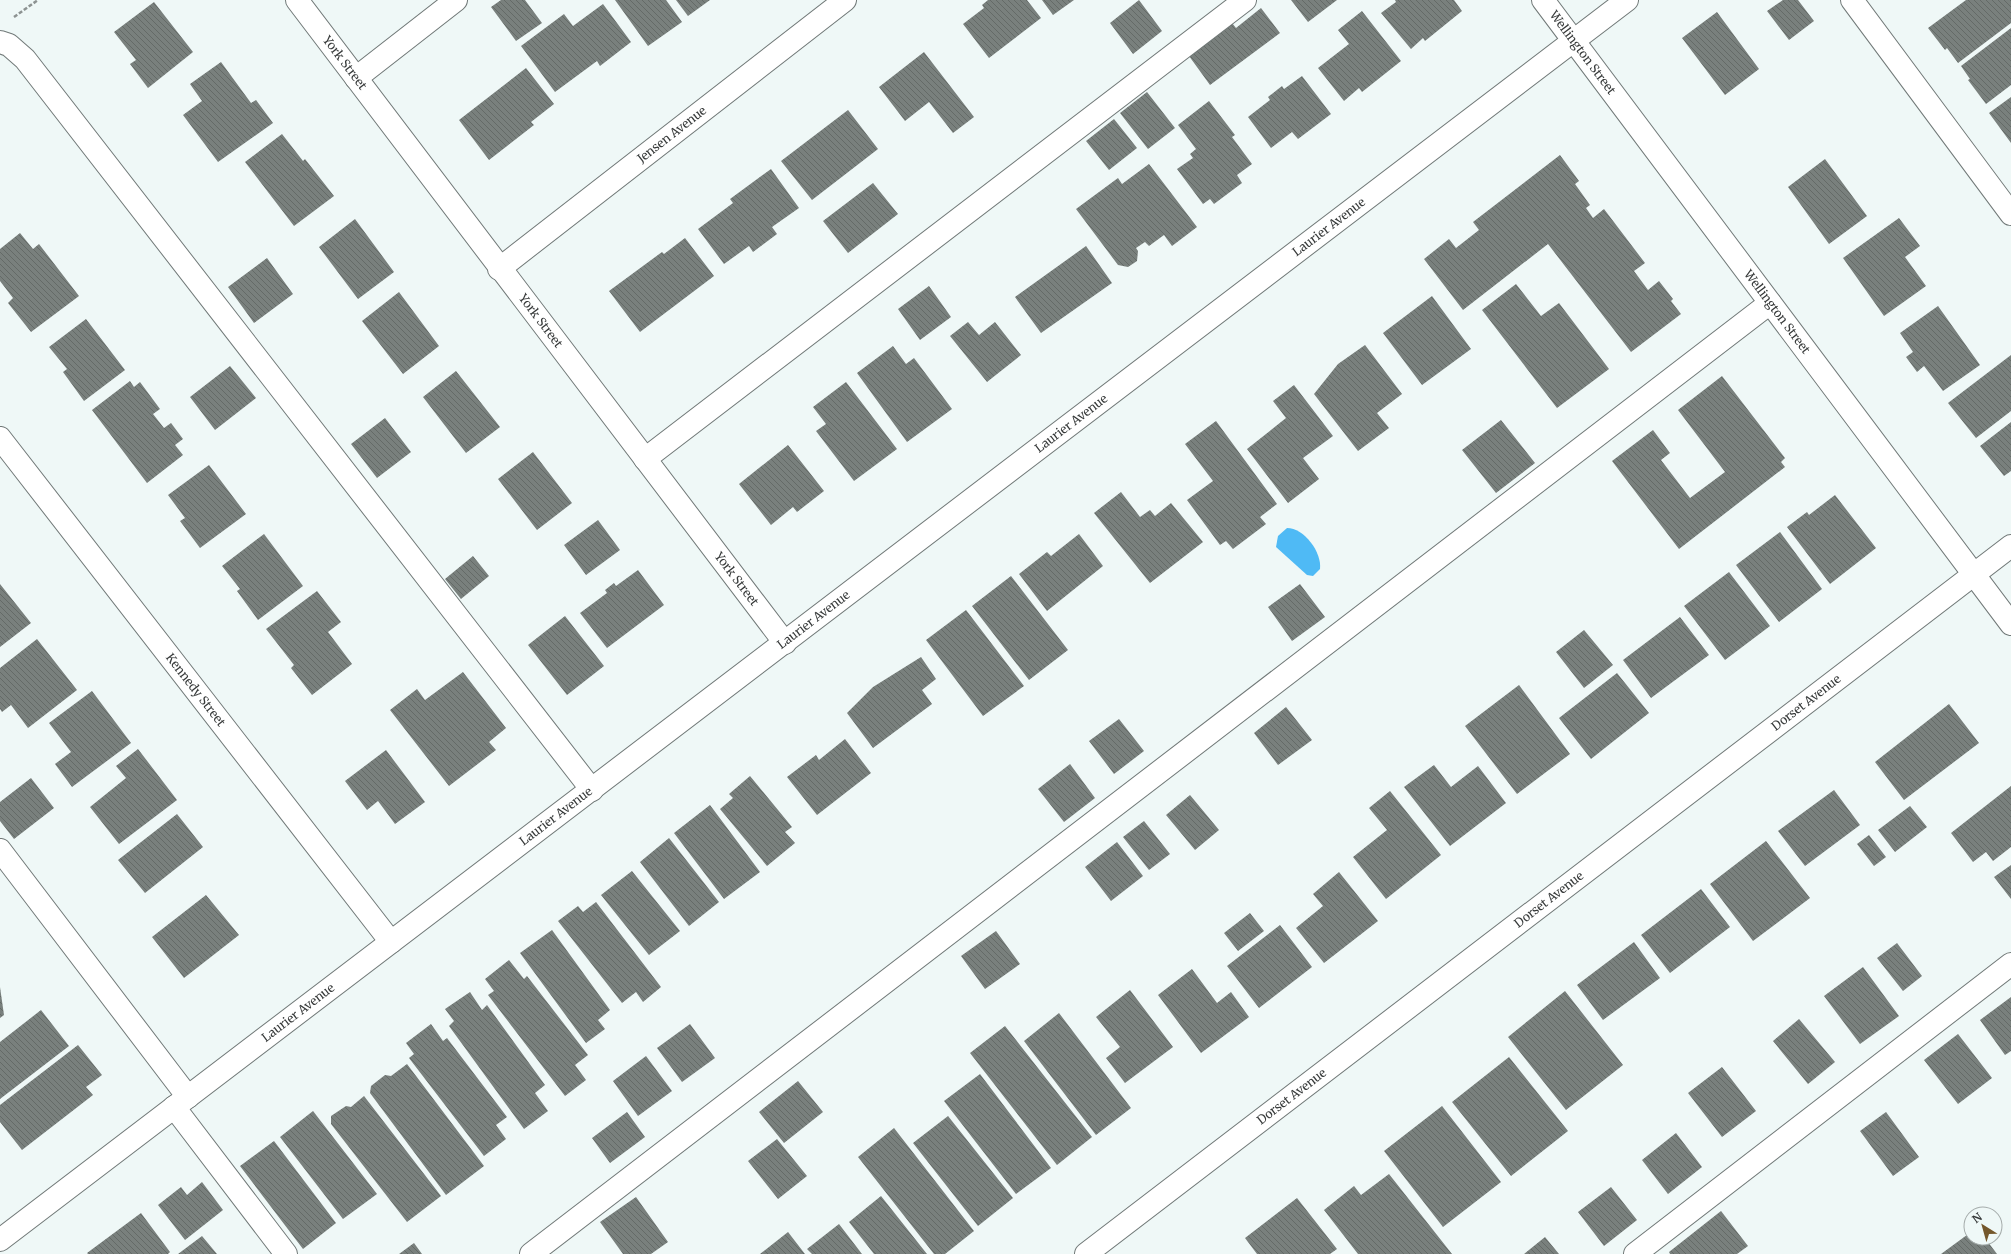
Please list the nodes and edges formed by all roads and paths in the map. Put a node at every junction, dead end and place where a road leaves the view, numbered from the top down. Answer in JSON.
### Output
{"nodes":[{"id":1,"x":297,"y":0,"type":"edge"},
{"id":2,"x":456,"y":0,"type":"edge"},
{"id":3,"x":844,"y":0,"type":"edge"},
{"id":4,"x":1245,"y":0,"type":"edge"},
{"id":5,"x":1543,"y":0,"type":"edge"},
{"id":6,"x":1627,"y":0,"type":"edge"},
{"id":7,"x":1852,"y":0,"type":"edge"},
{"id":8,"x":1574,"y":41,"type":"junction"},
{"id":9,"x":0,"y":42,"type":"edge"},
{"id":10,"x":356,"y":78,"type":"junction"},
{"id":11,"x":2011,"y":214,"type":"edge"},
{"id":12,"x":499,"y":269,"type":"junction"},
{"id":13,"x":1770,"y":303,"type":"junction"},
{"id":14,"x":0,"y":438,"type":"edge"},
{"id":15,"x":645,"y":459,"type":"junction"},
{"id":16,"x":2011,"y":546,"type":"edge"},
{"id":17,"x":1974,"y":574,"type":"junction"},
{"id":18,"x":2011,"y":624,"type":"edge"},
{"id":19,"x":785,"y":643,"type":"junction"},
{"id":20,"x":592,"y":790,"type":"junction"},
{"id":21,"x":0,"y":850,"type":"edge"},
{"id":22,"x":392,"y":942,"type":"junction"},
{"id":23,"x":2011,"y":964,"type":"edge"},
{"id":24,"x":181,"y":1102,"type":"junction"},
{"id":25,"x":0,"y":1240,"type":"edge"},
{"id":26,"x":286,"y":1254,"type":"edge"},
{"id":27,"x":531,"y":1254,"type":"edge"},
{"id":28,"x":1086,"y":1254,"type":"edge"},
{"id":29,"x":1635,"y":1254,"type":"edge"}],
"edges":[{"from":1,"to":10,"type":"street","name":"York Street"},
{"from":2,"to":10,"type":"street"},
{"from":3,"to":12,"type":"street","name":"Jensen Avenue"},
{"from":4,"to":15,"type":"street"},
{"from":5,"to":8,"type":"street","name":"Wellington Street"},
{"from":6,"to":8,"type":"street","name":"Laurier Avenue"},
{"from":7,"to":11,"type":"street"},
{"from":8,"to":13,"type":"street","name":"Wellington Street"},
{"from":8,"to":19,"type":"street","name":"Laurier Avenue"},
{"from":9,"to":20,"type":"street"},
{"from":10,"to":12,"type":"street","name":"York Street"},
{"from":12,"to":15,"type":"street","name":"York Street"},
{"from":13,"to":17,"type":"street","name":"Wellington Street"},
{"from":13,"to":27,"type":"street"},
{"from":14,"to":22,"type":"street","name":"Kennedy Street"},
{"from":15,"to":19,"type":"street","name":"York Street"},
{"from":16,"to":17,"type":"street","name":"Dorset Avenue"},
{"from":17,"to":18,"type":"street","name":"Wellington Street"},
{"from":17,"to":28,"type":"street","name":"Dorset Avenue"},
{"from":19,"to":20,"type":"street","name":"Laurier Avenue"},
{"from":20,"to":22,"type":"street","name":"Laurier Avenue"},
{"from":21,"to":24,"type":"street"},
{"from":22,"to":24,"type":"street","name":"Laurier Avenue"},
{"from":23,"to":29,"type":"street"},
{"from":24,"to":25,"type":"street","name":"Laurier Avenue"},
{"from":24,"to":26,"type":"street"}]}
